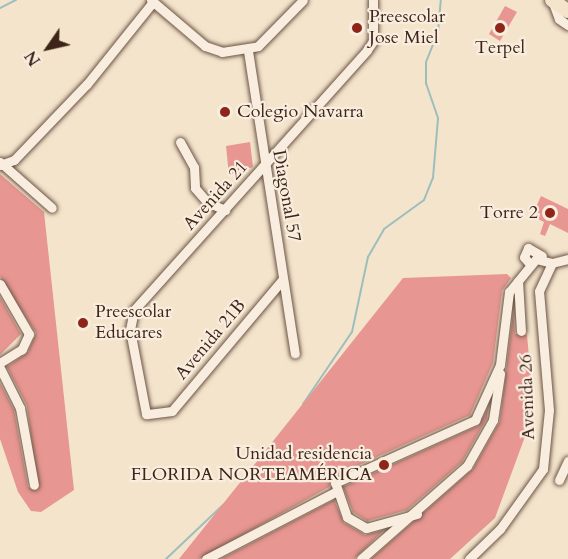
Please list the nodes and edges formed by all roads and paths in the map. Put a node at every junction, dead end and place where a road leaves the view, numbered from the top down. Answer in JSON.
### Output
{"nodes":[{"id":1,"x":303,"y":0,"type":"edge"},
{"id":2,"x":373,"y":0,"type":"edge"},
{"id":3,"x":552,"y":0,"type":"edge"},
{"id":4,"x":152,"y":1,"type":"edge"},
{"id":5,"x":568,"y":10,"type":"edge"},
{"id":6,"x":568,"y":25,"type":"edge"},
{"id":7,"x":248,"y":51,"type":"junction"},
{"id":8,"x":180,"y":142,"type":"dead end"},
{"id":9,"x":1,"y":164,"type":"edge"},
{"id":10,"x":264,"y":168,"type":"junction"},
{"id":11,"x":52,"y":208,"type":"dead end"},
{"id":12,"x":225,"y":210,"type":"junction"},
{"id":13,"x":568,"y":259,"type":"edge"},
{"id":14,"x":552,"y":263,"type":"junction"},
{"id":15,"x":283,"y":279,"type":"junction"},
{"id":16,"x":518,"y":281,"type":"junction"},
{"id":17,"x":0,"y":284,"type":"edge"},
{"id":18,"x":521,"y":332,"type":"dead end"},
{"id":19,"x":295,"y":353,"type":"dead end"},
{"id":20,"x":0,"y":363,"type":"edge"},
{"id":21,"x":500,"y":365,"type":"junction"},
{"id":22,"x":0,"y":368,"type":"edge"},
{"id":23,"x":160,"y":416,"type":"joint"},
{"id":24,"x":568,"y":461,"type":"edge"},
{"id":25,"x":559,"y":480,"type":"dead end"},
{"id":26,"x":34,"y":485,"type":"dead end"},
{"id":27,"x":335,"y":492,"type":"junction"},
{"id":28,"x":417,"y":514,"type":"junction"},
{"id":29,"x":206,"y":559,"type":"edge"},
{"id":30,"x":361,"y":559,"type":"edge"},
{"id":31,"x":469,"y":559,"type":"edge"}],
"edges":[{"from":1,"to":7,"type":"street"},
{"from":2,"to":10,"type":"street","name":"Avenida 21"},
{"from":3,"to":5,"type":"highway"},
{"from":3,"to":6,"type":"street"},
{"from":4,"to":7,"type":"street"},
{"from":4,"to":9,"type":"street"},
{"from":7,"to":10,"type":"street","name":"Diagonal 57"},
{"from":8,"to":12,"type":"street"},
{"from":9,"to":11,"type":"street"},
{"from":10,"to":12,"type":"street","name":"Avenida 21"},
{"from":10,"to":15,"type":"street","name":"Diagonal 57"},
{"from":12,"to":23,"type":"street","name":"Avenida 21"},
{"from":13,"to":14,"type":"street"},
{"from":14,"to":16,"type":"street"},
{"from":14,"to":31,"type":"street","name":"Avenida 26"},
{"from":15,"to":19,"type":"street","name":"Diagonal 57"},
{"from":15,"to":23,"type":"street","name":"Avenida 21B"},
{"from":16,"to":18,"type":"street"},
{"from":16,"to":21,"type":"street"},
{"from":17,"to":20,"type":"street"},
{"from":21,"to":27,"type":"street"},
{"from":21,"to":28,"type":"street"},
{"from":22,"to":26,"type":"street"},
{"from":24,"to":25,"type":"street"},
{"from":27,"to":28,"type":"street"},
{"from":27,"to":29,"type":"street"},
{"from":28,"to":30,"type":"street"}]}
